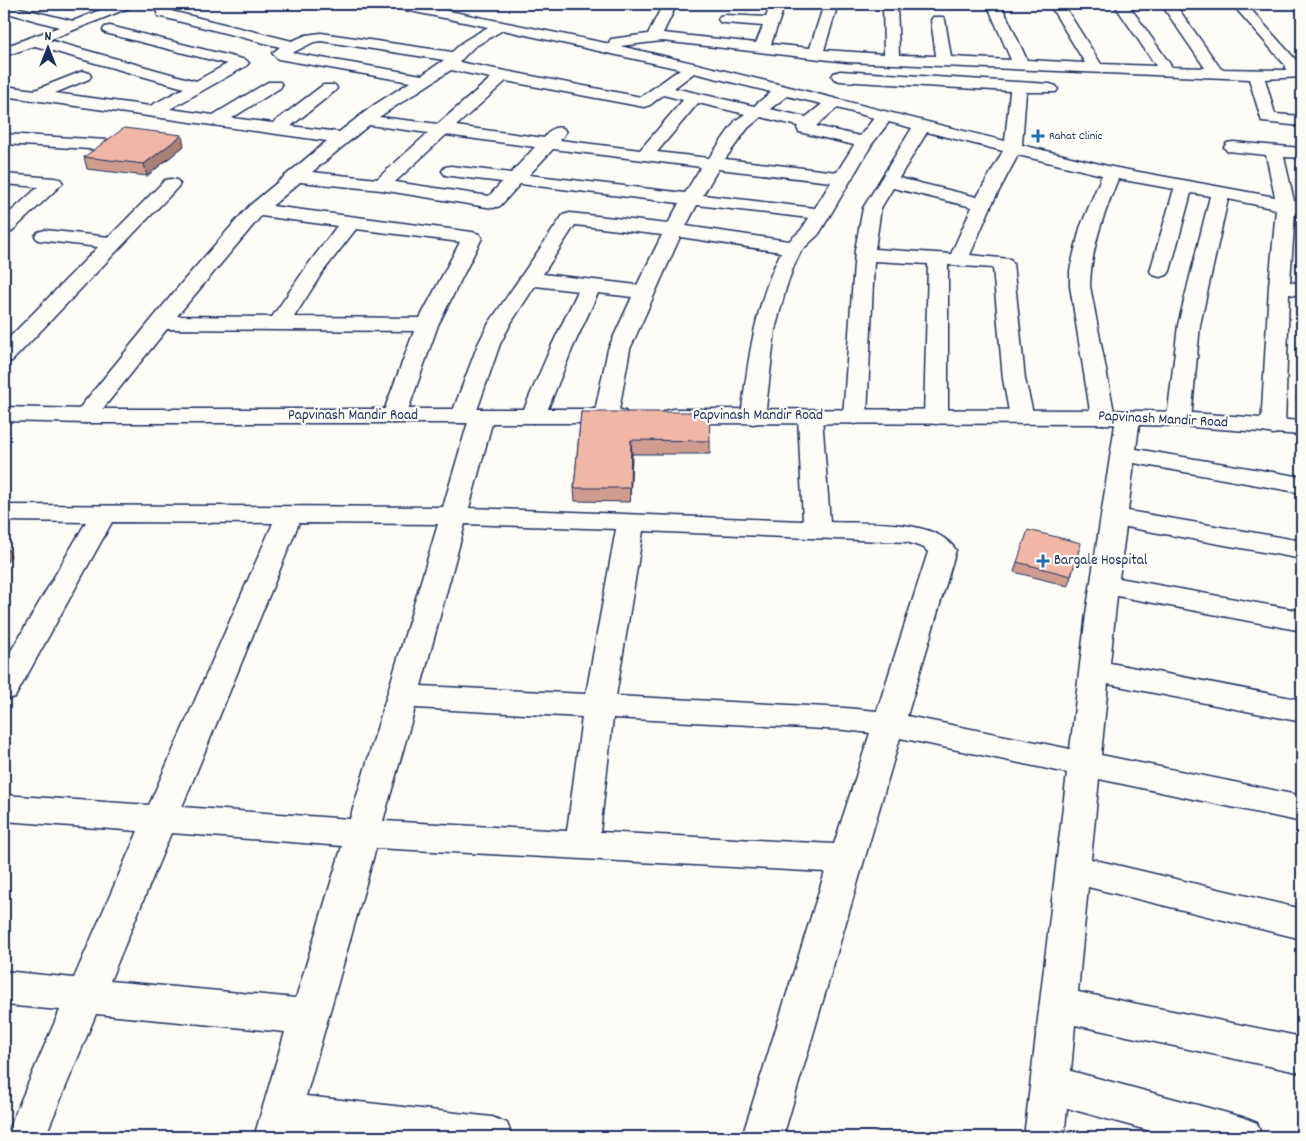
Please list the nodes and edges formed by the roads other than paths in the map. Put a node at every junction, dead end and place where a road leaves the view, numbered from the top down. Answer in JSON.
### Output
{"nodes":[{"id":1,"x":126,"y":4,"type":"edge"},
{"id":2,"x":175,"y":4,"type":"edge"},
{"id":3,"x":395,"y":4,"type":"edge"},
{"id":4,"x":670,"y":4,"type":"edge"},
{"id":5,"x":778,"y":4,"type":"edge"},
{"id":6,"x":831,"y":4,"type":"edge"},
{"id":7,"x":890,"y":4,"type":"edge"},
{"id":8,"x":994,"y":4,"type":"edge"},
{"id":9,"x":1056,"y":4,"type":"edge"},
{"id":10,"x":1121,"y":4,"type":"edge"},
{"id":11,"x":1168,"y":4,"type":"edge"},
{"id":12,"x":1239,"y":4,"type":"edge"},
{"id":13,"x":4,"y":8,"type":"edge"},
{"id":14,"x":725,"y":18,"type":"dead end"},
{"id":15,"x":938,"y":20,"type":"dead end"},
{"id":16,"x":771,"y":22,"type":"junction"},
{"id":17,"x":501,"y":25,"type":"junction"},
{"id":18,"x":74,"y":26,"type":"junction"},
{"id":19,"x":110,"y":30,"type":"dead end"},
{"id":20,"x":654,"y":38,"type":"junction"},
{"id":21,"x":34,"y":41,"type":"junction"},
{"id":22,"x":595,"y":44,"type":"junction"},
{"id":23,"x":53,"y":46,"type":"junction"},
{"id":24,"x":293,"y":46,"type":"junction"},
{"id":25,"x":762,"y":48,"type":"junction"},
{"id":26,"x":6,"y":50,"type":"edge"},
{"id":27,"x":816,"y":53,"type":"junction"},
{"id":28,"x":857,"y":57,"type":"junction"},
{"id":29,"x":26,"y":59,"type":"dead end"},
{"id":30,"x":892,"y":59,"type":"junction"},
{"id":31,"x":452,"y":61,"type":"junction"},
{"id":32,"x":944,"y":61,"type":"junction"},
{"id":33,"x":1021,"y":65,"type":"junction"},
{"id":34,"x":1297,"y":65,"type":"edge"},
{"id":35,"x":692,"y":66,"type":"junction"},
{"id":36,"x":1096,"y":68,"type":"junction"},
{"id":37,"x":1167,"y":71,"type":"junction"},
{"id":38,"x":1216,"y":73,"type":"junction"},
{"id":39,"x":83,"y":76,"type":"dead end"},
{"id":40,"x":502,"y":76,"type":"junction"},
{"id":41,"x":840,"y":76,"type":"junction"},
{"id":42,"x":424,"y":80,"type":"junction"},
{"id":43,"x":274,"y":85,"type":"dead end"},
{"id":44,"x":1264,"y":85,"type":"junction"},
{"id":45,"x":198,"y":87,"type":"junction"},
{"id":46,"x":1018,"y":87,"type":"junction"},
{"id":47,"x":329,"y":88,"type":"dead end"},
{"id":48,"x":1050,"y":89,"type":"dead end"},
{"id":49,"x":661,"y":90,"type":"junction"},
{"id":50,"x":784,"y":90,"type":"junction"},
{"id":51,"x":4,"y":91,"type":"edge"},
{"id":52,"x":39,"y":95,"type":"junction"},
{"id":53,"x":694,"y":97,"type":"junction"},
{"id":54,"x":827,"y":100,"type":"junction"},
{"id":55,"x":154,"y":111,"type":"junction"},
{"id":56,"x":758,"y":111,"type":"junction"},
{"id":57,"x":462,"y":113,"type":"junction"},
{"id":58,"x":480,"y":115,"type":"dead end"},
{"id":59,"x":885,"y":116,"type":"junction"},
{"id":60,"x":217,"y":120,"type":"junction"},
{"id":61,"x":366,"y":120,"type":"junction"},
{"id":62,"x":1302,"y":121,"type":"edge"},
{"id":63,"x":809,"y":123,"type":"junction"},
{"id":64,"x":543,"y":124,"type":"dead end"},
{"id":65,"x":922,"y":126,"type":"junction"},
{"id":66,"x":276,"y":128,"type":"junction"},
{"id":67,"x":443,"y":130,"type":"junction"},
{"id":68,"x":342,"y":138,"type":"junction"},
{"id":69,"x":4,"y":139,"type":"edge"},
{"id":70,"x":864,"y":142,"type":"junction"},
{"id":71,"x":549,"y":143,"type":"junction"},
{"id":72,"x":107,"y":145,"type":"edge"},
{"id":73,"x":1233,"y":147,"type":"dead end"},
{"id":74,"x":1013,"y":148,"type":"junction"},
{"id":75,"x":1274,"y":151,"type":"junction"},
{"id":76,"x":1302,"y":154,"type":"edge"},
{"id":77,"x":645,"y":155,"type":"junction"},
{"id":78,"x":714,"y":163,"type":"junction"},
{"id":79,"x":451,"y":171,"type":"dead end"},
{"id":80,"x":1112,"y":172,"type":"junction"},
{"id":81,"x":296,"y":176,"type":"junction"},
{"id":82,"x":841,"y":178,"type":"junction"},
{"id":83,"x":4,"y":179,"type":"edge"},
{"id":84,"x":515,"y":179,"type":"junction"},
{"id":85,"x":888,"y":181,"type":"junction"},
{"id":86,"x":171,"y":184,"type":"dead end"},
{"id":87,"x":381,"y":185,"type":"junction"},
{"id":88,"x":1184,"y":185,"type":"junction"},
{"id":89,"x":1220,"y":192,"type":"junction"},
{"id":90,"x":691,"y":199,"type":"junction"},
{"id":91,"x":983,"y":204,"type":"junction"},
{"id":92,"x":1294,"y":206,"type":"edge"},
{"id":93,"x":256,"y":210,"type":"junction"},
{"id":94,"x":822,"y":214,"type":"junction"},
{"id":95,"x":350,"y":222,"type":"junction"},
{"id":96,"x":4,"y":228,"type":"edge"},
{"id":97,"x":674,"y":230,"type":"junction"},
{"id":98,"x":45,"y":236,"type":"dead end"},
{"id":99,"x":114,"y":243,"type":"junction"},
{"id":100,"x":792,"y":248,"type":"junction"},
{"id":101,"x":865,"y":254,"type":"junction"},
{"id":102,"x":948,"y":259,"type":"junction"},
{"id":103,"x":1160,"y":271,"type":"dead end"},
{"id":104,"x":529,"y":279,"type":"junction"},
{"id":105,"x":591,"y":286,"type":"junction"},
{"id":106,"x":1279,"y":286,"type":"junction"},
{"id":107,"x":1302,"y":290,"type":"edge"},
{"id":108,"x":643,"y":292,"type":"junction"},
{"id":109,"x":161,"y":322,"type":"junction"},
{"id":110,"x":279,"y":323,"type":"junction"},
{"id":111,"x":427,"y":325,"type":"junction"},
{"id":112,"x":4,"y":356,"type":"edge"},
{"id":113,"x":4,"y":414,"type":"edge"},
{"id":114,"x":85,"y":416,"type":"junction"},
{"id":115,"x":394,"y":416,"type":"junction"},
{"id":116,"x":472,"y":416,"type":"junction"},
{"id":117,"x":533,"y":416,"type":"junction"},
{"id":118,"x":606,"y":416,"type":"junction"},
{"id":119,"x":753,"y":416,"type":"junction"},
{"id":120,"x":810,"y":416,"type":"junction"},
{"id":121,"x":855,"y":416,"type":"junction"},
{"id":122,"x":936,"y":417,"type":"junction"},
{"id":123,"x":1022,"y":417,"type":"junction"},
{"id":124,"x":1115,"y":417,"type":"junction"},
{"id":125,"x":1179,"y":419,"type":"junction"},
{"id":126,"x":1273,"y":428,"type":"junction"},
{"id":127,"x":1302,"y":428,"type":"edge"},
{"id":128,"x":1123,"y":454,"type":"junction"},
{"id":129,"x":1302,"y":485,"type":"edge"},
{"id":130,"x":4,"y":513,"type":"edge"},
{"id":131,"x":103,"y":514,"type":"junction"},
{"id":132,"x":289,"y":516,"type":"junction"},
{"id":133,"x":454,"y":516,"type":"junction"},
{"id":134,"x":1114,"y":517,"type":"junction"},
{"id":135,"x":630,"y":522,"type":"junction"},
{"id":136,"x":817,"y":530,"type":"junction"},
{"id":137,"x":1302,"y":550,"type":"edge"},
{"id":138,"x":1104,"y":584,"type":"junction"},
{"id":139,"x":1302,"y":621,"type":"edge"},
{"id":140,"x":12,"y":658,"type":"edge"},
{"id":141,"x":1095,"y":671,"type":"junction"},
{"id":142,"x":4,"y":689,"type":"edge"},
{"id":143,"x":403,"y":696,"type":"junction"},
{"id":144,"x":599,"y":707,"type":"junction"},
{"id":145,"x":1302,"y":711,"type":"edge"},
{"id":146,"x":890,"y":724,"type":"junction"},
{"id":147,"x":1085,"y":764,"type":"junction"},
{"id":148,"x":4,"y":808,"type":"edge"},
{"id":149,"x":1302,"y":809,"type":"edge"},
{"id":150,"x":160,"y":820,"type":"junction"},
{"id":151,"x":363,"y":834,"type":"junction"},
{"id":152,"x":582,"y":844,"type":"junction"},
{"id":153,"x":846,"y":859,"type":"junction"},
{"id":154,"x":1074,"y":868,"type":"junction"},
{"id":155,"x":1302,"y":924,"type":"edge"},
{"id":156,"x":4,"y":988,"type":"edge"},
{"id":157,"x":85,"y":996,"type":"junction"},
{"id":158,"x":1058,"y":1005,"type":"junction"},
{"id":159,"x":309,"y":1017,"type":"junction"},
{"id":160,"x":1302,"y":1056,"type":"edge"},
{"id":161,"x":1050,"y":1084,"type":"junction"},
{"id":162,"x":278,"y":1125,"type":"edge"},
{"id":163,"x":25,"y":1137,"type":"edge"},
{"id":164,"x":492,"y":1137,"type":"edge"},
{"id":165,"x":763,"y":1137,"type":"edge"},
{"id":166,"x":1044,"y":1137,"type":"edge"},
{"id":167,"x":1242,"y":1137,"type":"edge"}],
"edges":[{"from":1,"to":18,"type":"street"},
{"from":2,"to":24,"type":"street"},
{"from":3,"to":17,"type":"street"},
{"from":4,"to":20,"type":"street"},
{"from":5,"to":16,"type":"street"},
{"from":6,"to":27,"type":"street"},
{"from":7,"to":30,"type":"street"},
{"from":8,"to":33,"type":"street"},
{"from":9,"to":36,"type":"street"},
{"from":10,"to":37,"type":"street"},
{"from":11,"to":38,"type":"street"},
{"from":12,"to":34,"type":"street"},
{"from":13,"to":18,"type":"street"},
{"from":14,"to":16,"type":"street"},
{"from":15,"to":32,"type":"street"},
{"from":16,"to":25,"type":"street"},
{"from":17,"to":22,"type":"street"},
{"from":17,"to":31,"type":"street"},
{"from":18,"to":21,"type":"street"},
{"from":19,"to":45,"type":"street"},
{"from":20,"to":22,"type":"street"},
{"from":20,"to":25,"type":"street"},
{"from":21,"to":23,"type":"street"},
{"from":21,"to":26,"type":"street"},
{"from":22,"to":35,"type":"street"},
{"from":23,"to":29,"type":"street"},
{"from":23,"to":45,"type":"street"},
{"from":24,"to":31,"type":"street"},
{"from":24,"to":42,"type":"street"},
{"from":25,"to":27,"type":"street"},
{"from":27,"to":28,"type":"street"},
{"from":28,"to":30,"type":"street"},
{"from":28,"to":41,"type":"street"},
{"from":30,"to":32,"type":"street"},
{"from":31,"to":40,"type":"street"},
{"from":31,"to":42,"type":"street"},
{"from":32,"to":33,"type":"street"},
{"from":33,"to":36,"type":"street"},
{"from":34,"to":44,"type":"street"},
{"from":35,"to":49,"type":"street"},
{"from":35,"to":50,"type":"street"},
{"from":36,"to":37,"type":"street"},
{"from":37,"to":38,"type":"street"},
{"from":38,"to":44,"type":"street"},
{"from":39,"to":52,"type":"street"},
{"from":40,"to":49,"type":"street"},
{"from":40,"to":57,"type":"street"},
{"from":41,"to":46,"type":"street"},
{"from":41,"to":54,"type":"street"},
{"from":42,"to":61,"type":"street"},
{"from":43,"to":60,"type":"street"},
{"from":44,"to":62,"type":"street"},
{"from":45,"to":55,"type":"street"},
{"from":46,"to":48,"type":"street"},
{"from":46,"to":74,"type":"street"},
{"from":47,"to":66,"type":"street"},
{"from":49,"to":53,"type":"street"},
{"from":50,"to":54,"type":"street"},
{"from":50,"to":56,"type":"street"},
{"from":51,"to":52,"type":"street"},
{"from":52,"to":55,"type":"street"},
{"from":53,"to":56,"type":"street"},
{"from":53,"to":77,"type":"street"},
{"from":54,"to":59,"type":"street"},
{"from":54,"to":63,"type":"street"},
{"from":55,"to":60,"type":"street"},
{"from":56,"to":63,"type":"street"},
{"from":56,"to":78,"type":"street"},
{"from":57,"to":58,"type":"street"},
{"from":57,"to":67,"type":"street"},
{"from":59,"to":65,"type":"street"},
{"from":59,"to":70,"type":"street"},
{"from":60,"to":66,"type":"street"},
{"from":61,"to":67,"type":"street"},
{"from":61,"to":68,"type":"street"},
{"from":63,"to":70,"type":"street"},
{"from":64,"to":71,"type":"street"},
{"from":65,"to":74,"type":"street"},
{"from":65,"to":85,"type":"street"},
{"from":66,"to":68,"type":"street"},
{"from":67,"to":71,"type":"street"},
{"from":67,"to":87,"type":"street"},
{"from":68,"to":81,"type":"street"},
{"from":69,"to":72,"type":"street"},
{"from":70,"to":82,"type":"street"},
{"from":71,"to":77,"type":"street"},
{"from":71,"to":84,"type":"street"},
{"from":73,"to":75,"type":"street"},
{"from":74,"to":80,"type":"street"},
{"from":74,"to":91,"type":"street"},
{"from":75,"to":76,"type":"street"},
{"from":75,"to":92,"type":"street"},
{"from":77,"to":78,"type":"street"},
{"from":78,"to":82,"type":"street"},
{"from":78,"to":90,"type":"street"},
{"from":79,"to":84,"type":"street"},
{"from":80,"to":88,"type":"street"},
{"from":80,"to":124,"type":"street"},
{"from":81,"to":87,"type":"street"},
{"from":81,"to":93,"type":"street"},
{"from":82,"to":94,"type":"street"},
{"from":83,"to":96,"type":"street"},
{"from":84,"to":87,"type":"street"},
{"from":84,"to":90,"type":"street"},
{"from":85,"to":91,"type":"street"},
{"from":85,"to":101,"type":"street"},
{"from":86,"to":99,"type":"street"},
{"from":88,"to":89,"type":"street"},
{"from":88,"to":103,"type":"street"},
{"from":89,"to":92,"type":"street"},
{"from":89,"to":125,"type":"street"},
{"from":90,"to":94,"type":"street"},
{"from":90,"to":97,"type":"street"},
{"from":91,"to":102,"type":"street"},
{"from":92,"to":106,"type":"street"},
{"from":93,"to":95,"type":"street"},
{"from":93,"to":109,"type":"street"},
{"from":94,"to":100,"type":"street"},
{"from":95,"to":110,"type":"street"},
{"from":95,"to":111,"type":"street"},
{"from":97,"to":100,"type":"street"},
{"from":97,"to":104,"type":"street"},
{"from":97,"to":108,"type":"street"},
{"from":98,"to":99,"type":"street"},
{"from":99,"to":112,"type":"street"},
{"from":100,"to":119,"type":"street"},
{"from":101,"to":102,"type":"street"},
{"from":101,"to":121,"type":"street"},
{"from":102,"to":122,"type":"street"},
{"from":102,"to":123,"type":"street"},
{"from":104,"to":105,"type":"street"},
{"from":104,"to":116,"type":"street"},
{"from":105,"to":108,"type":"street"},
{"from":105,"to":117,"type":"street"},
{"from":106,"to":107,"type":"street"},
{"from":106,"to":126,"type":"street"},
{"from":108,"to":118,"type":"street"},
{"from":109,"to":110,"type":"street"},
{"from":109,"to":114,"type":"street"},
{"from":110,"to":111,"type":"street"},
{"from":111,"to":115,"type":"street"},
{"from":113,"to":114,"type":"street","name":"Papvinash Mandir Road"},
{"from":114,"to":115,"type":"street","name":"Papvinash Mandir Road"},
{"from":115,"to":116,"type":"street","name":"Papvinash Mandir Road"},
{"from":116,"to":117,"type":"street","name":"Papvinash Mandir Road"},
{"from":116,"to":133,"type":"street"},
{"from":117,"to":118,"type":"street","name":"Papvinash Mandir Road"},
{"from":118,"to":119,"type":"street","name":"Papvinash Mandir Road"},
{"from":119,"to":120,"type":"street","name":"Papvinash Mandir Road"},
{"from":120,"to":121,"type":"street","name":"Papvinash Mandir Road"},
{"from":120,"to":136,"type":"street"},
{"from":121,"to":122,"type":"street","name":"Papvinash Mandir Road"},
{"from":122,"to":123,"type":"street","name":"Papvinash Mandir Road"},
{"from":123,"to":124,"type":"street","name":"Papvinash Mandir Road"},
{"from":124,"to":125,"type":"street","name":"Papvinash Mandir Road"},
{"from":124,"to":128,"type":"street"},
{"from":125,"to":126,"type":"street","name":"Papvinash Mandir Road"},
{"from":126,"to":127,"type":"street","name":"Papvinash Mandir Road"},
{"from":128,"to":129,"type":"street"},
{"from":128,"to":134,"type":"street"},
{"from":130,"to":131,"type":"street"},
{"from":131,"to":132,"type":"street"},
{"from":131,"to":140,"type":"street"},
{"from":132,"to":133,"type":"street"},
{"from":132,"to":150,"type":"street"},
{"from":133,"to":135,"type":"street"},
{"from":133,"to":143,"type":"street"},
{"from":134,"to":137,"type":"street"},
{"from":134,"to":138,"type":"street"},
{"from":135,"to":136,"type":"street"},
{"from":135,"to":144,"type":"street"},
{"from":136,"to":146,"type":"street"},
{"from":138,"to":139,"type":"street"},
{"from":138,"to":141,"type":"street"},
{"from":140,"to":142,"type":"street"},
{"from":141,"to":145,"type":"street"},
{"from":141,"to":147,"type":"street"},
{"from":143,"to":144,"type":"street"},
{"from":143,"to":151,"type":"street"},
{"from":144,"to":146,"type":"street"},
{"from":144,"to":152,"type":"street"},
{"from":146,"to":147,"type":"street"},
{"from":146,"to":153,"type":"street"},
{"from":147,"to":149,"type":"street"},
{"from":147,"to":154,"type":"street"},
{"from":148,"to":150,"type":"street"},
{"from":150,"to":151,"type":"street"},
{"from":150,"to":157,"type":"street"},
{"from":151,"to":152,"type":"street"},
{"from":151,"to":159,"type":"street"},
{"from":152,"to":153,"type":"street"},
{"from":153,"to":165,"type":"street"},
{"from":154,"to":155,"type":"street"},
{"from":154,"to":158,"type":"street"},
{"from":156,"to":157,"type":"street"},
{"from":157,"to":159,"type":"street"},
{"from":157,"to":163,"type":"street"},
{"from":158,"to":160,"type":"street"},
{"from":158,"to":161,"type":"street"},
{"from":159,"to":162,"type":"street"},
{"from":161,"to":166,"type":"street"},
{"from":161,"to":167,"type":"street"},
{"from":162,"to":164,"type":"street"}]}
